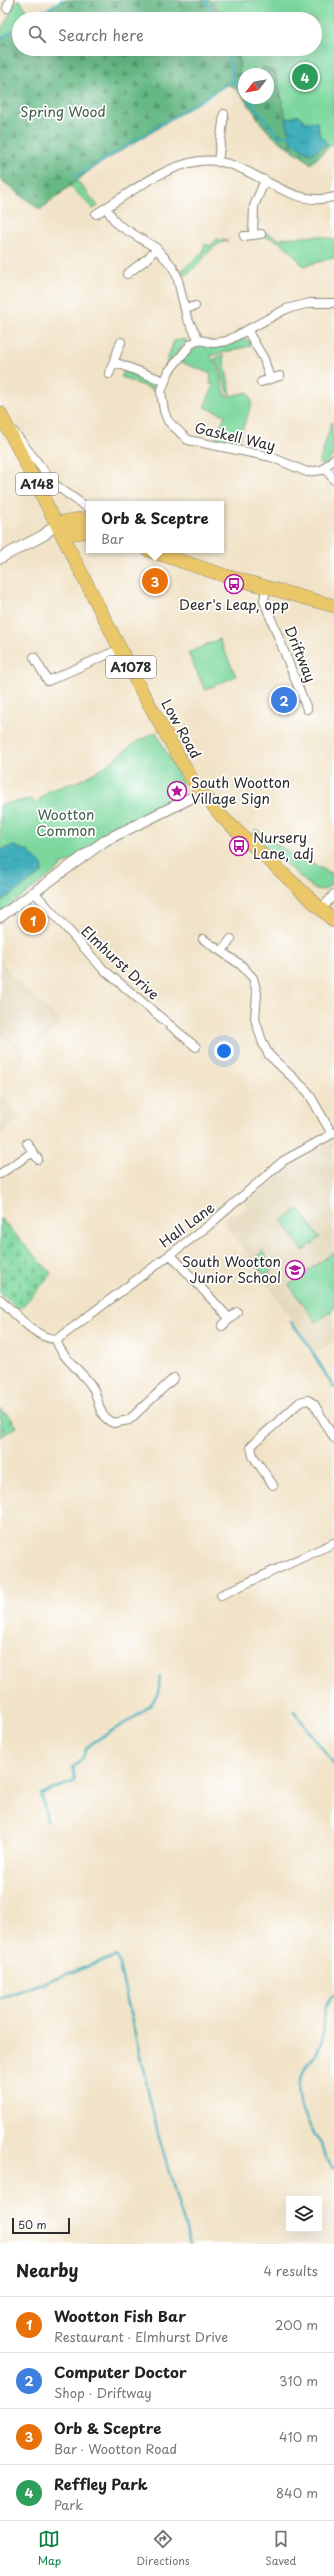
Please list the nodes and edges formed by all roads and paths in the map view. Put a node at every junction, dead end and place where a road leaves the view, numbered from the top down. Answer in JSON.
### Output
{"nodes":[{"id":1,"x":224,"y":114,"type":"dead end"},
{"id":2,"x":218,"y":162,"type":"junction"},
{"id":3,"x":265,"y":180,"type":"junction"},
{"id":4,"x":334,"y":197,"type":"edge"},
{"id":5,"x":106,"y":208,"type":"junction"},
{"id":6,"x":96,"y":214,"type":"dead end"},
{"id":7,"x":244,"y":236,"type":"dead end"},
{"id":8,"x":156,"y":248,"type":"junction"},
{"id":9,"x":126,"y":274,"type":"dead end"},
{"id":10,"x":334,"y":303,"type":"edge"},
{"id":11,"x":195,"y":306,"type":"dead end"},
{"id":12,"x":185,"y":309,"type":"junction"},
{"id":13,"x":247,"y":330,"type":"junction"},
{"id":14,"x":199,"y":340,"type":"junction"},
{"id":15,"x":121,"y":342,"type":"dead end"},
{"id":16,"x":114,"y":362,"type":"junction"},
{"id":17,"x":109,"y":374,"type":"dead end"},
{"id":18,"x":280,"y":376,"type":"dead end"},
{"id":19,"x":270,"y":379,"type":"junction"},
{"id":20,"x":164,"y":381,"type":"junction"},
{"id":21,"x":261,"y":382,"type":"dead end"},
{"id":22,"x":0,"y":413,"type":"edge"},
{"id":23,"x":8,"y":429,"type":"junction"},
{"id":24,"x":334,"y":459,"type":"edge"},
{"id":25,"x":325,"y":468,"type":"junction"},
{"id":26,"x":334,"y":480,"type":"edge"},
{"id":27,"x":86,"y":507,"type":"edge"},
{"id":28,"x":86,"y":522,"type":"edge"},
{"id":29,"x":57,"y":523,"type":"junction"},
{"id":30,"x":86,"y":531,"type":"edge"},
{"id":31,"x":44,"y":535,"type":"junction"},
{"id":32,"x":62,"y":535,"type":"junction"},
{"id":33,"x":158,"y":553,"type":"edge"},
{"id":34,"x":0,"y":558,"type":"edge"},
{"id":35,"x":266,"y":587,"type":"junction"},
{"id":36,"x":334,"y":606,"type":"edge"},
{"id":37,"x":122,"y":648,"type":"junction"},
{"id":38,"x":34,"y":657,"type":"dead end"},
{"id":39,"x":307,"y":709,"type":"dead end"},
{"id":40,"x":201,"y":793,"type":"junction"},
{"id":41,"x":34,"y":892,"type":"junction"},
{"id":42,"x":334,"y":894,"type":"edge"},
{"id":43,"x":322,"y":909,"type":"junction"},
{"id":44,"x":0,"y":917,"type":"edge"},
{"id":45,"x":334,"y":921,"type":"edge"},
{"id":46,"x":203,"y":938,"type":"dead end"},
{"id":47,"x":231,"y":939,"type":"dead end"},
{"id":48,"x":222,"y":951,"type":"junction"},
{"id":49,"x":196,"y":1047,"type":"dead end"},
{"id":50,"x":333,"y":1134,"type":"edge"},
{"id":51,"x":27,"y":1143,"type":"dead end"},
{"id":52,"x":33,"y":1152,"type":"junction"},
{"id":53,"x":38,"y":1159,"type":"dead end"},
{"id":54,"x":0,"y":1174,"type":"edge"},
{"id":55,"x":170,"y":1254,"type":"junction"},
{"id":56,"x":0,"y":1299,"type":"edge"},
{"id":57,"x":237,"y":1312,"type":"dead end"},
{"id":58,"x":229,"y":1318,"type":"junction"},
{"id":59,"x":222,"y":1326,"type":"dead end"},
{"id":60,"x":56,"y":1339,"type":"junction"},
{"id":61,"x":174,"y":1378,"type":"dead end"},
{"id":62,"x":334,"y":1438,"type":"edge"},
{"id":63,"x":273,"y":1485,"type":"dead end"},
{"id":64,"x":334,"y":1543,"type":"edge"},
{"id":65,"x":221,"y":1595,"type":"dead end"}],
"edges":[{"from":1,"to":2,"type":"street"},
{"from":2,"to":3,"type":"street"},
{"from":2,"to":5,"type":"street"},
{"from":3,"to":4,"type":"street"},
{"from":3,"to":7,"type":"street"},
{"from":5,"to":6,"type":"street"},
{"from":5,"to":8,"type":"street"},
{"from":8,"to":9,"type":"street"},
{"from":8,"to":12,"type":"street"},
{"from":10,"to":13,"type":"street"},
{"from":11,"to":12,"type":"street"},
{"from":12,"to":14,"type":"street"},
{"from":13,"to":14,"type":"street"},
{"from":13,"to":19,"type":"street"},
{"from":14,"to":20,"type":"street","name":"Gaskell Way"},
{"from":15,"to":16,"type":"street"},
{"from":16,"to":17,"type":"street"},
{"from":16,"to":20,"type":"street"},
{"from":18,"to":19,"type":"street"},
{"from":19,"to":21,"type":"street"},
{"from":20,"to":25,"type":"street","name":"Gaskell Way"},
{"from":22,"to":23,"type":"main road","number":"A148"},
{"from":23,"to":27,"type":"street"},
{"from":23,"to":29,"type":"main road","number":"A148"},
{"from":24,"to":25,"type":"street"},
{"from":25,"to":26,"type":"street"},
{"from":28,"to":29,"type":"main road"},
{"from":29,"to":31,"type":"street"},
{"from":29,"to":32,"type":"main road","number":"A148"},
{"from":30,"to":32,"type":"main road"},
{"from":31,"to":32,"type":"street"},
{"from":31,"to":34,"type":"street"},
{"from":32,"to":37,"type":"main road","name":"Low Road","number":"A1078"},
{"from":33,"to":35,"type":"main road"},
{"from":35,"to":36,"type":"main road"},
{"from":35,"to":39,"type":"street","name":"Driftway"},
{"from":37,"to":38,"type":"street"},
{"from":37,"to":40,"type":"main road","name":"Low Road","number":"A1078"},
{"from":40,"to":41,"type":"street"},
{"from":40,"to":43,"type":"main road","name":"Low Road","number":"A1078"},
{"from":41,"to":44,"type":"street"},
{"from":41,"to":49,"type":"street","name":"Elmhurst Drive"},
{"from":42,"to":43,"type":"street"},
{"from":43,"to":45,"type":"main road","name":"Low Road","number":"A1078"},
{"from":46,"to":48,"type":"street"},
{"from":47,"to":48,"type":"street"},
{"from":48,"to":50,"type":"street"},
{"from":50,"to":55,"type":"street","name":"Hall Lane"},
{"from":51,"to":52,"type":"street"},
{"from":52,"to":53,"type":"street"},
{"from":52,"to":54,"type":"street"},
{"from":55,"to":58,"type":"street"},
{"from":55,"to":60,"type":"street","name":"Hall Lane"},
{"from":56,"to":60,"type":"street"},
{"from":57,"to":58,"type":"street"},
{"from":58,"to":59,"type":"street"},
{"from":60,"to":61,"type":"street"},
{"from":62,"to":63,"type":"street"},
{"from":64,"to":65,"type":"street"}]}
